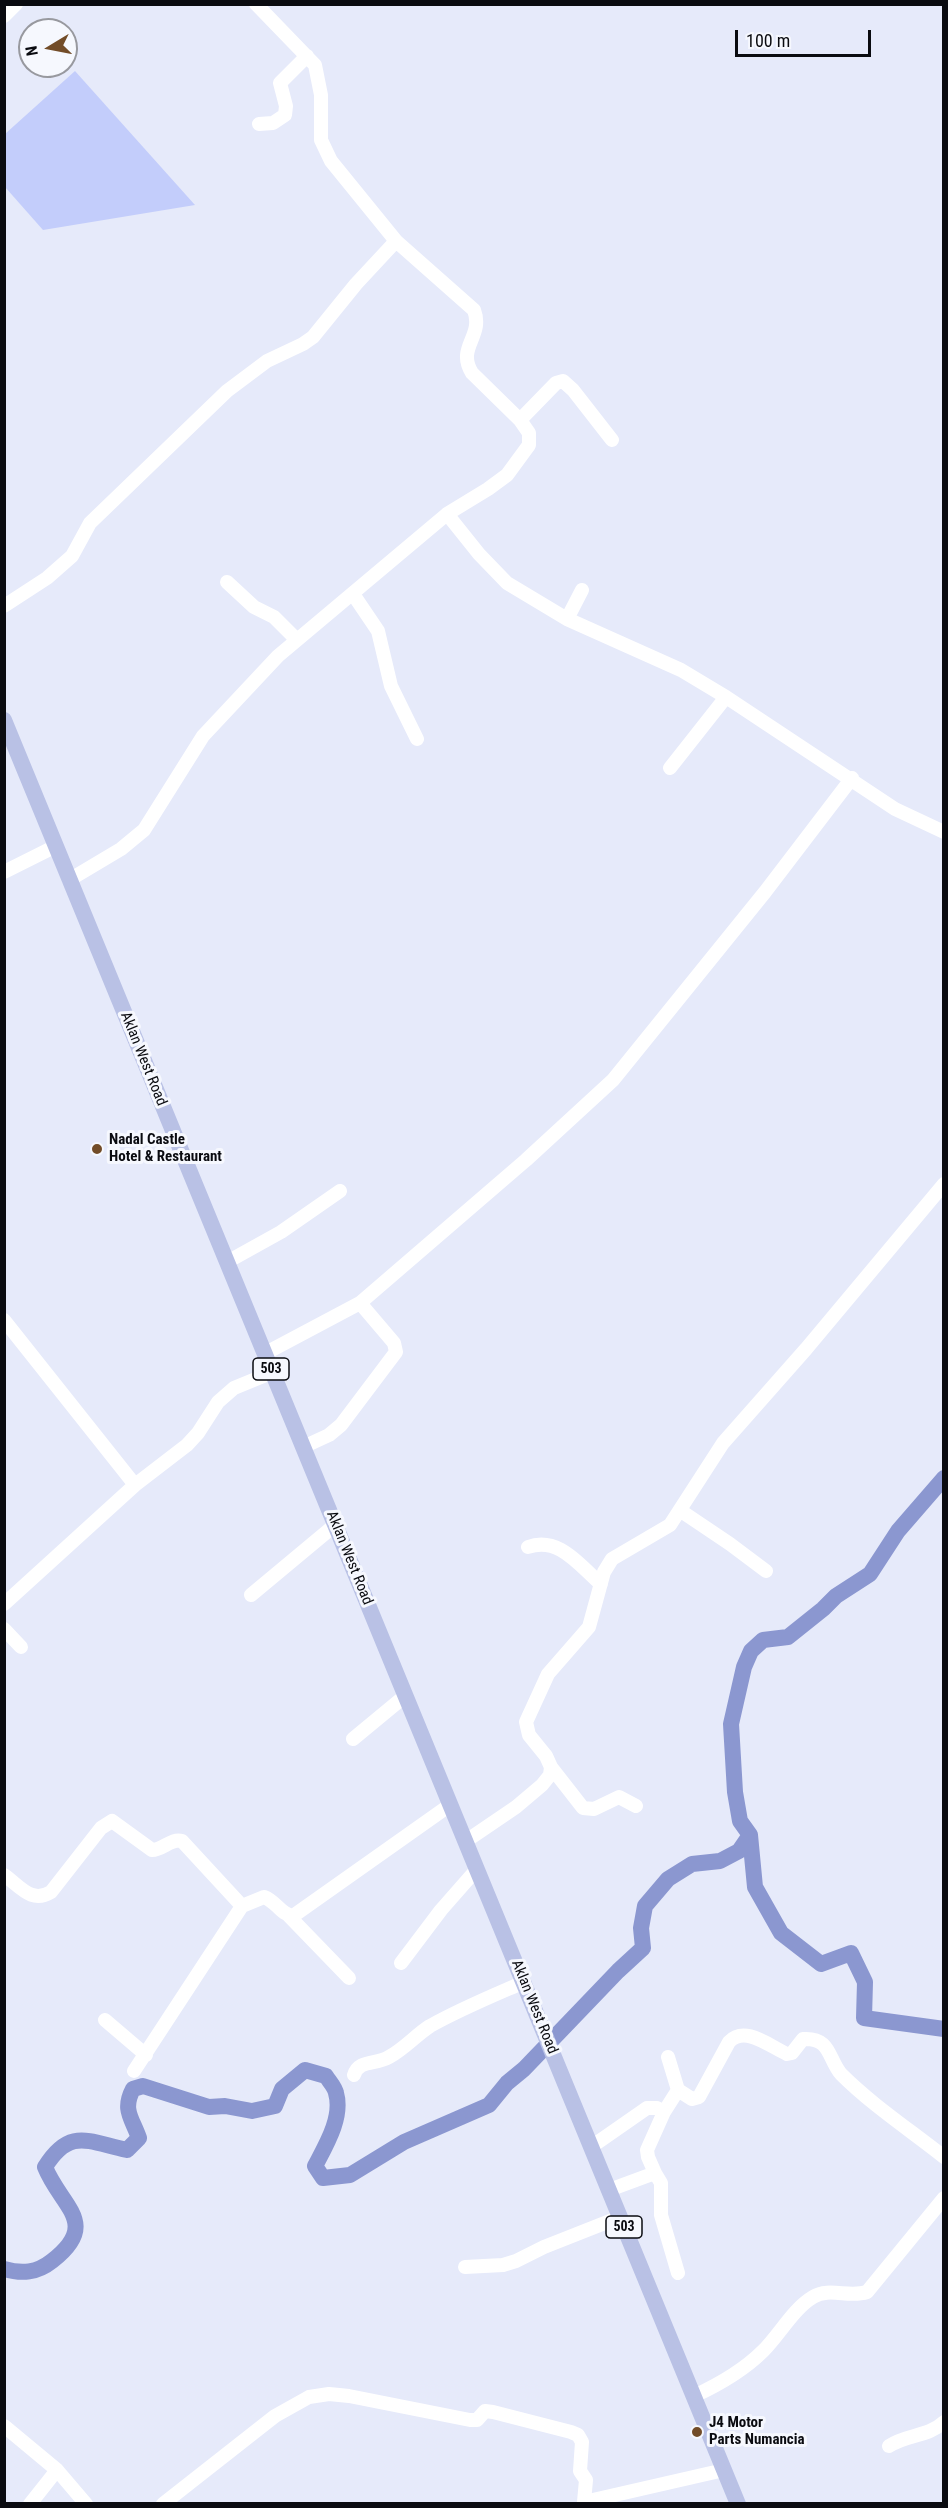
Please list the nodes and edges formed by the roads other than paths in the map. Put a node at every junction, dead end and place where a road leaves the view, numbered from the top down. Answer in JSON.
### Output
{"nodes":[{"id":1,"x":16,"y":4,"type":"edge"},
{"id":2,"x":256,"y":4,"type":"edge"},
{"id":3,"x":4,"y":16,"type":"edge"},
{"id":4,"x":307,"y":56,"type":"junction"},
{"id":5,"x":259,"y":124,"type":"dead end"},
{"id":6,"x":396,"y":242,"type":"junction"},
{"id":7,"x":520,"y":420,"type":"junction"},
{"id":8,"x":612,"y":440,"type":"dead end"},
{"id":9,"x":447,"y":514,"type":"junction"},
{"id":10,"x":227,"y":582,"type":"dead end"},
{"id":11,"x":582,"y":590,"type":"dead end"},
{"id":12,"x":353,"y":594,"type":"junction"},
{"id":13,"x":4,"y":606,"type":"edge"},
{"id":14,"x":567,"y":618,"type":"junction"},
{"id":15,"x":297,"y":640,"type":"junction"},
{"id":16,"x":726,"y":697,"type":"junction"},
{"id":17,"x":4,"y":720,"type":"edge"},
{"id":18,"x":417,"y":739,"type":"dead end"},
{"id":19,"x":670,"y":768,"type":"dead end"},
{"id":20,"x":852,"y":778,"type":"junction"},
{"id":21,"x":944,"y":832,"type":"edge"},
{"id":22,"x":56,"y":846,"type":"junction"},
{"id":23,"x":4,"y":872,"type":"edge"},
{"id":24,"x":69,"y":880,"type":"junction"},
{"id":25,"x":944,"y":1184,"type":"edge"},
{"id":26,"x":340,"y":1191,"type":"dead end"},
{"id":27,"x":227,"y":1262,"type":"junction"},
{"id":28,"x":360,"y":1303,"type":"junction"},
{"id":29,"x":4,"y":1320,"type":"edge"},
{"id":30,"x":264,"y":1354,"type":"junction"},
{"id":31,"x":273,"y":1372,"type":"junction"},
{"id":32,"x":303,"y":1447,"type":"junction"},
{"id":33,"x":135,"y":1485,"type":"junction"},
{"id":34,"x":681,"y":1511,"type":"junction"},
{"id":35,"x":335,"y":1525,"type":"junction"},
{"id":36,"x":528,"y":1547,"type":"dead end"},
{"id":37,"x":766,"y":1571,"type":"dead end"},
{"id":38,"x":601,"y":1584,"type":"junction"},
{"id":39,"x":251,"y":1595,"type":"dead end"},
{"id":40,"x":4,"y":1604,"type":"edge"},
{"id":41,"x":4,"y":1629,"type":"edge"},
{"id":42,"x":21,"y":1647,"type":"dead end"},
{"id":43,"x":405,"y":1696,"type":"junction"},
{"id":44,"x":353,"y":1739,"type":"dead end"},
{"id":45,"x":551,"y":1767,"type":"junction"},
{"id":46,"x":450,"y":1805,"type":"junction"},
{"id":47,"x":636,"y":1806,"type":"dead end"},
{"id":48,"x":466,"y":1841,"type":"junction"},
{"id":49,"x":477,"y":1869,"type":"junction"},
{"id":50,"x":4,"y":1875,"type":"edge"},
{"id":51,"x":242,"y":1906,"type":"junction"},
{"id":52,"x":289,"y":1916,"type":"junction"},
{"id":53,"x":400,"y":1963,"type":"dead end"},
{"id":54,"x":349,"y":1978,"type":"dead end"},
{"id":55,"x":524,"y":1982,"type":"junction"},
{"id":56,"x":105,"y":2020,"type":"dead end"},
{"id":57,"x":146,"y":2055,"type":"junction"},
{"id":58,"x":668,"y":2057,"type":"dead end"},
{"id":59,"x":134,"y":2071,"type":"dead end"},
{"id":60,"x":354,"y":2075,"type":"dead end"},
{"id":61,"x":678,"y":2090,"type":"junction"},
{"id":62,"x":664,"y":2112,"type":"junction"},
{"id":63,"x":591,"y":2147,"type":"junction"},
{"id":64,"x":944,"y":2157,"type":"edge"},
{"id":65,"x":656,"y":2173,"type":"junction"},
{"id":66,"x":609,"y":2190,"type":"junction"},
{"id":67,"x":944,"y":2198,"type":"edge"},
{"id":68,"x":620,"y":2217,"type":"junction"},
{"id":69,"x":465,"y":2267,"type":"dead end"},
{"id":70,"x":678,"y":2273,"type":"dead end"},
{"id":71,"x":694,"y":2396,"type":"junction"},
{"id":72,"x":944,"y":2422,"type":"edge"},
{"id":73,"x":4,"y":2426,"type":"edge"},
{"id":74,"x":889,"y":2446,"type":"dead end"},
{"id":75,"x":57,"y":2470,"type":"junction"},
{"id":76,"x":724,"y":2470,"type":"junction"},
{"id":77,"x":30,"y":2504,"type":"edge"},
{"id":78,"x":86,"y":2504,"type":"edge"},
{"id":79,"x":163,"y":2504,"type":"edge"},
{"id":80,"x":738,"y":2504,"type":"edge"}],
"edges":[{"from":1,"to":3,"type":"street"},
{"from":2,"to":4,"type":"street"},
{"from":4,"to":5,"type":"street"},
{"from":4,"to":6,"type":"street"},
{"from":6,"to":7,"type":"street"},
{"from":6,"to":13,"type":"street"},
{"from":7,"to":8,"type":"street"},
{"from":7,"to":9,"type":"street"},
{"from":9,"to":12,"type":"street"},
{"from":9,"to":14,"type":"street"},
{"from":10,"to":15,"type":"street"},
{"from":11,"to":14,"type":"street"},
{"from":12,"to":15,"type":"street"},
{"from":12,"to":18,"type":"street"},
{"from":14,"to":16,"type":"street"},
{"from":15,"to":24,"type":"street"},
{"from":16,"to":19,"type":"street"},
{"from":16,"to":20,"type":"street"},
{"from":17,"to":22,"type":"main road","name":"Aklan West Road","number":"503"},
{"from":20,"to":21,"type":"street"},
{"from":20,"to":28,"type":"street"},
{"from":22,"to":23,"type":"street"},
{"from":22,"to":24,"type":"main road","name":"Aklan West Road","number":"503"},
{"from":24,"to":27,"type":"main road","name":"Aklan West Road","number":"503"},
{"from":25,"to":34,"type":"street"},
{"from":26,"to":27,"type":"street"},
{"from":27,"to":30,"type":"main road","name":"Aklan West Road","number":"503"},
{"from":28,"to":30,"type":"street"},
{"from":28,"to":32,"type":"street"},
{"from":29,"to":33,"type":"street"},
{"from":30,"to":31,"type":"main road","name":"Aklan West Road","number":"503"},
{"from":31,"to":32,"type":"main road","name":"Aklan West Road","number":"503"},
{"from":31,"to":33,"type":"street"},
{"from":32,"to":35,"type":"main road","name":"Aklan West Road","number":"503"},
{"from":33,"to":40,"type":"street"},
{"from":34,"to":37,"type":"street"},
{"from":34,"to":38,"type":"street"},
{"from":35,"to":39,"type":"street"},
{"from":35,"to":43,"type":"main road","name":"Aklan West Road","number":"503"},
{"from":36,"to":38,"type":"street"},
{"from":38,"to":45,"type":"street"},
{"from":41,"to":42,"type":"street"},
{"from":43,"to":44,"type":"street"},
{"from":43,"to":46,"type":"main road","name":"Aklan West Road","number":"503"},
{"from":45,"to":47,"type":"street"},
{"from":45,"to":48,"type":"street"},
{"from":46,"to":48,"type":"main road","name":"Aklan West Road","number":"503"},
{"from":46,"to":52,"type":"street"},
{"from":48,"to":49,"type":"main road","name":"Aklan West Road","number":"503"},
{"from":49,"to":53,"type":"street"},
{"from":49,"to":55,"type":"main road","name":"Aklan West Road","number":"503"},
{"from":50,"to":51,"type":"street"},
{"from":51,"to":52,"type":"street"},
{"from":51,"to":57,"type":"street"},
{"from":52,"to":54,"type":"street"},
{"from":55,"to":60,"type":"street"},
{"from":55,"to":63,"type":"main road","name":"Aklan West Road","number":"503"},
{"from":56,"to":57,"type":"street"},
{"from":57,"to":59,"type":"street"},
{"from":58,"to":61,"type":"street"},
{"from":61,"to":62,"type":"street"},
{"from":61,"to":64,"type":"street"},
{"from":62,"to":63,"type":"street"},
{"from":62,"to":65,"type":"street"},
{"from":63,"to":66,"type":"main road","name":"Aklan West Road","number":"503"},
{"from":65,"to":66,"type":"street"},
{"from":65,"to":70,"type":"street"},
{"from":66,"to":68,"type":"main road","name":"Aklan West Road","number":"503"},
{"from":67,"to":71,"type":"street"},
{"from":68,"to":69,"type":"street"},
{"from":68,"to":71,"type":"main road","name":"Aklan West Road","number":"503"},
{"from":71,"to":76,"type":"main road","number":"503"},
{"from":72,"to":74,"type":"street"},
{"from":73,"to":75,"type":"street"},
{"from":75,"to":77,"type":"street"},
{"from":75,"to":78,"type":"street"},
{"from":76,"to":79,"type":"street"},
{"from":76,"to":80,"type":"main road","number":"503"}]}
